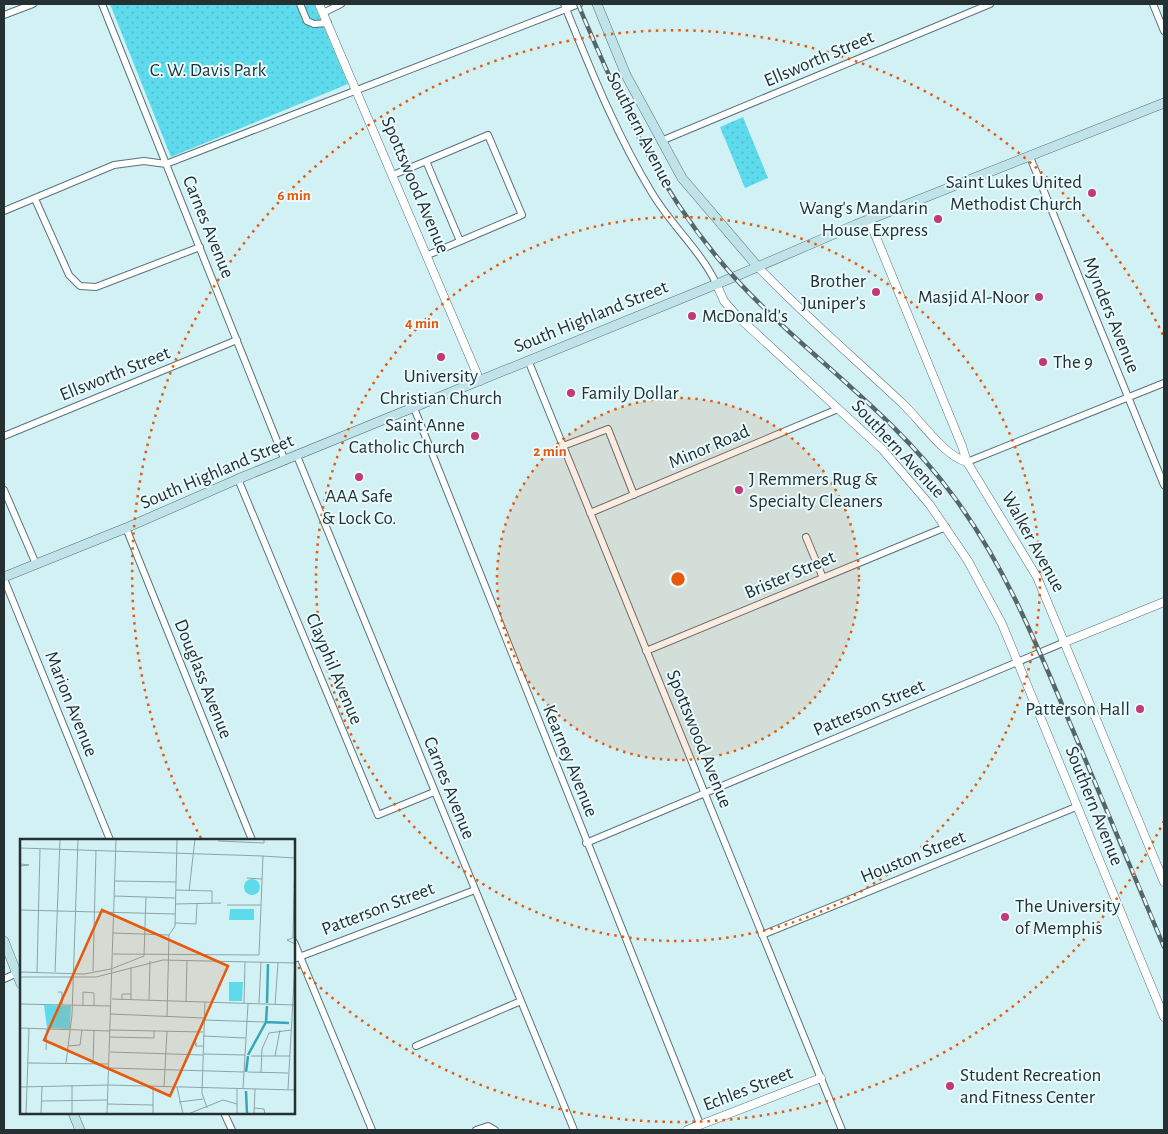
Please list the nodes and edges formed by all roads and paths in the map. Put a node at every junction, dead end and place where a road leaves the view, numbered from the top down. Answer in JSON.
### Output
{"nodes":[{"id":1,"x":33,"y":4,"type":"edge"},
{"id":2,"x":102,"y":4,"type":"edge"},
{"id":3,"x":300,"y":4,"type":"edge"},
{"id":4,"x":319,"y":4,"type":"edge"},
{"id":5,"x":341,"y":4,"type":"edge"},
{"id":6,"x":579,"y":4,"type":"edge"},
{"id":7,"x":597,"y":4,"type":"edge"},
{"id":8,"x":990,"y":4,"type":"edge"},
{"id":9,"x":1153,"y":4,"type":"edge"},
{"id":10,"x":565,"y":6,"type":"edge"},
{"id":11,"x":323,"y":13,"type":"junction"},
{"id":12,"x":4,"y":15,"type":"edge"},
{"id":13,"x":328,"y":23,"type":"junction"},
{"id":14,"x":1164,"y":31,"type":"edge"},
{"id":15,"x":357,"y":91,"type":"junction"},
{"id":16,"x":1164,"y":103,"type":"edge"},
{"id":17,"x":661,"y":142,"type":"junction"},
{"id":18,"x":1030,"y":157,"type":"junction"},
{"id":19,"x":426,"y":161,"type":"junction"},
{"id":20,"x":166,"y":164,"type":"junction"},
{"id":21,"x":393,"y":175,"type":"junction"},
{"id":22,"x":35,"y":199,"type":"junction"},
{"id":23,"x":4,"y":211,"type":"edge"},
{"id":24,"x":869,"y":220,"type":"junction"},
{"id":25,"x":460,"y":241,"type":"junction"},
{"id":26,"x":200,"y":247,"type":"junction"},
{"id":27,"x":428,"y":255,"type":"junction"},
{"id":28,"x":758,"y":267,"type":"junction"},
{"id":29,"x":716,"y":283,"type":"junction"},
{"id":30,"x":237,"y":340,"type":"junction"},
{"id":31,"x":528,"y":360,"type":"junction"},
{"id":32,"x":480,"y":381,"type":"junction"},
{"id":33,"x":1164,"y":382,"type":"edge"},
{"id":34,"x":1128,"y":396,"type":"junction"},
{"id":35,"x":414,"y":408,"type":"junction"},
{"id":36,"x":838,"y":409,"type":"junction"},
{"id":37,"x":4,"y":436,"type":"edge"},
{"id":38,"x":563,"y":446,"type":"junction"},
{"id":39,"x":297,"y":456,"type":"junction"},
{"id":40,"x":285,"y":461,"type":"junction"},
{"id":41,"x":967,"y":462,"type":"junction"},
{"id":42,"x":238,"y":480,"type":"junction"},
{"id":43,"x":1164,"y":485,"type":"edge"},
{"id":44,"x":4,"y":490,"type":"edge"},
{"id":45,"x":634,"y":495,"type":"junction"},
{"id":46,"x":590,"y":513,"type":"junction"},
{"id":47,"x":946,"y":527,"type":"junction"},
{"id":48,"x":126,"y":528,"type":"junction"},
{"id":49,"x":806,"y":538,"type":"dead end"},
{"id":50,"x":36,"y":564,"type":"junction"},
{"id":51,"x":4,"y":578,"type":"edge"},
{"id":52,"x":823,"y":578,"type":"junction"},
{"id":53,"x":1164,"y":602,"type":"edge"},
{"id":54,"x":1065,"y":642,"type":"junction"},
{"id":55,"x":646,"y":651,"type":"junction"},
{"id":56,"x":1018,"y":662,"type":"junction"},
{"id":57,"x":434,"y":792,"type":"junction"},
{"id":58,"x":704,"y":795,"type":"junction"},
{"id":59,"x":1076,"y":807,"type":"junction"},
{"id":60,"x":110,"y":839,"type":"edge"},
{"id":61,"x":252,"y":839,"type":"edge"},
{"id":62,"x":586,"y":843,"type":"junction"},
{"id":63,"x":1164,"y":882,"type":"edge"},
{"id":64,"x":475,"y":890,"type":"junction"},
{"id":65,"x":762,"y":935,"type":"junction"},
{"id":66,"x":4,"y":941,"type":"edge"},
{"id":67,"x":297,"y":958,"type":"edge"},
{"id":68,"x":17,"y":973,"type":"junction"},
{"id":69,"x":4,"y":978,"type":"edge"},
{"id":70,"x":20,"y":981,"type":"edge"},
{"id":71,"x":522,"y":1001,"type":"junction"},
{"id":72,"x":1164,"y":1017,"type":"edge"},
{"id":73,"x":416,"y":1046,"type":"dead end"},
{"id":74,"x":821,"y":1078,"type":"junction"},
{"id":75,"x":73,"y":1114,"type":"edge"},
{"id":76,"x":224,"y":1114,"type":"edge"},
{"id":77,"x":700,"y":1124,"type":"junction"},
{"id":78,"x":80,"y":1130,"type":"edge"},
{"id":79,"x":232,"y":1130,"type":"edge"},
{"id":80,"x":372,"y":1130,"type":"edge"},
{"id":81,"x":476,"y":1130,"type":"edge"},
{"id":82,"x":494,"y":1130,"type":"edge"},
{"id":83,"x":574,"y":1130,"type":"edge"},
{"id":84,"x":687,"y":1130,"type":"edge"},
{"id":85,"x":842,"y":1130,"type":"edge"}],
"edges":[{"from":1,"to":12,"type":"street"},
{"from":2,"to":20,"type":"street","name":"Carnes Avenue"},
{"from":3,"to":13,"type":"street"},
{"from":4,"to":11,"type":"street","name":"Spottswood Avenue"},
{"from":5,"to":11,"type":"street"},
{"from":6,"to":10,"type":"street"},
{"from":7,"to":17,"type":"main road","name":"Southern Avenue"},
{"from":8,"to":17,"type":"street","name":"Ellsworth Street"},
{"from":9,"to":14,"type":"street"},
{"from":10,"to":15,"type":"street"},
{"from":10,"to":29,"type":"street","name":"Southern Avenue"},
{"from":11,"to":13,"type":"street","name":"Spottswood Avenue"},
{"from":13,"to":15,"type":"street","name":"Spottswood Avenue"},
{"from":15,"to":20,"type":"street"},
{"from":15,"to":21,"type":"street","name":"Spottswood Avenue"},
{"from":16,"to":18,"type":"main road","name":"South Highland Street"},
{"from":17,"to":28,"type":"main road","name":"Southern Avenue"},
{"from":18,"to":24,"type":"main road","name":"South Highland Street"},
{"from":18,"to":34,"type":"street","name":"Mynders Avenue"},
{"from":19,"to":21,"type":"street"},
{"from":19,"to":25,"type":"street"},
{"from":19,"to":25,"type":"street"},
{"from":20,"to":22,"type":"street"},
{"from":20,"to":26,"type":"street","name":"Carnes Avenue"},
{"from":21,"to":27,"type":"street","name":"Spottswood Avenue"},
{"from":22,"to":23,"type":"street"},
{"from":22,"to":26,"type":"street"},
{"from":24,"to":28,"type":"main road","name":"South Highland Street"},
{"from":24,"to":41,"type":"street","name":"Walker Avenue"},
{"from":25,"to":27,"type":"street"},
{"from":26,"to":30,"type":"street","name":"Carnes Avenue"},
{"from":27,"to":32,"type":"street","name":"Spottswood Avenue"},
{"from":28,"to":29,"type":"main road","name":"South Highland Street"},
{"from":28,"to":41,"type":"street","name":"Southern Avenue"},
{"from":29,"to":31,"type":"main road","name":"South Highland Street"},
{"from":29,"to":36,"type":"street","name":"Southern Avenue"},
{"from":30,"to":37,"type":"street","name":"Ellsworth Street"},
{"from":30,"to":40,"type":"street","name":"Carnes Avenue"},
{"from":31,"to":32,"type":"main road","name":"South Highland Street"},
{"from":31,"to":38,"type":"street","name":"Spottswood Avenue"},
{"from":32,"to":35,"type":"main road","name":"South Highland Street"},
{"from":33,"to":34,"type":"street"},
{"from":34,"to":41,"type":"street"},
{"from":34,"to":43,"type":"street","name":"Mynders Avenue"},
{"from":35,"to":39,"type":"main road","name":"South Highland Street"},
{"from":35,"to":62,"type":"street","name":"Kearney Avenue"},
{"from":36,"to":45,"type":"street","name":"Minor Road"},
{"from":36,"to":47,"type":"street","name":"Southern Avenue"},
{"from":38,"to":45,"type":"street"},
{"from":38,"to":46,"type":"street","name":"Spottswood Avenue"},
{"from":39,"to":40,"type":"main road","name":"South Highland Street"},
{"from":39,"to":57,"type":"street","name":"Carnes Avenue"},
{"from":40,"to":42,"type":"main road","name":"South Highland Street"},
{"from":41,"to":54,"type":"street","name":"Walker Avenue"},
{"from":42,"to":48,"type":"main road","name":"South Highland Street"},
{"from":42,"to":57,"type":"street","name":"Clayphil Avenue"},
{"from":44,"to":50,"type":"street"},
{"from":45,"to":46,"type":"street","name":"Minor Road"},
{"from":46,"to":55,"type":"street","name":"Spottswood Avenue"},
{"from":47,"to":52,"type":"street","name":"Brister Street"},
{"from":47,"to":56,"type":"street","name":"Southern Avenue"},
{"from":48,"to":50,"type":"main road","name":"South Highland Street"},
{"from":48,"to":61,"type":"street","name":"Douglass Avenue"},
{"from":49,"to":52,"type":"street"},
{"from":50,"to":51,"type":"main road","name":"South Highland Street"},
{"from":51,"to":60,"type":"street","name":"Marion Avenue"},
{"from":52,"to":55,"type":"street","name":"Brister Street"},
{"from":53,"to":54,"type":"street","name":"Patterson Street"},
{"from":54,"to":56,"type":"street","name":"Patterson Street"},
{"from":54,"to":63,"type":"street","name":"Walker Avenue"},
{"from":55,"to":58,"type":"street","name":"Spottswood Avenue"},
{"from":56,"to":58,"type":"street","name":"Patterson Street"},
{"from":56,"to":59,"type":"street","name":"Southern Avenue"},
{"from":57,"to":64,"type":"street","name":"Carnes Avenue"},
{"from":58,"to":62,"type":"street","name":"Patterson Street"},
{"from":58,"to":65,"type":"street","name":"Spottswood Avenue"},
{"from":59,"to":65,"type":"street","name":"Houston Street"},
{"from":59,"to":72,"type":"street","name":"Southern Avenue"},
{"from":62,"to":77,"type":"street","name":"Kearney Avenue"},
{"from":64,"to":67,"type":"street","name":"Patterson Street"},
{"from":64,"to":71,"type":"street","name":"Carnes Avenue"},
{"from":65,"to":74,"type":"street","name":"Spottswood Avenue"},
{"from":66,"to":68,"type":"main road"},
{"from":67,"to":80,"type":"street"},
{"from":68,"to":69,"type":"street"},
{"from":68,"to":70,"type":"main road"},
{"from":71,"to":73,"type":"street"},
{"from":71,"to":83,"type":"street","name":"Carnes Avenue"},
{"from":74,"to":77,"type":"street","name":"Echles Street"},
{"from":74,"to":85,"type":"street","name":"Spottswood Avenue"},
{"from":75,"to":78,"type":"main road"},
{"from":76,"to":79,"type":"street"},
{"from":77,"to":84,"type":"street","name":"Echles Street"},
{"from":81,"to":82,"type":"street"}]}
